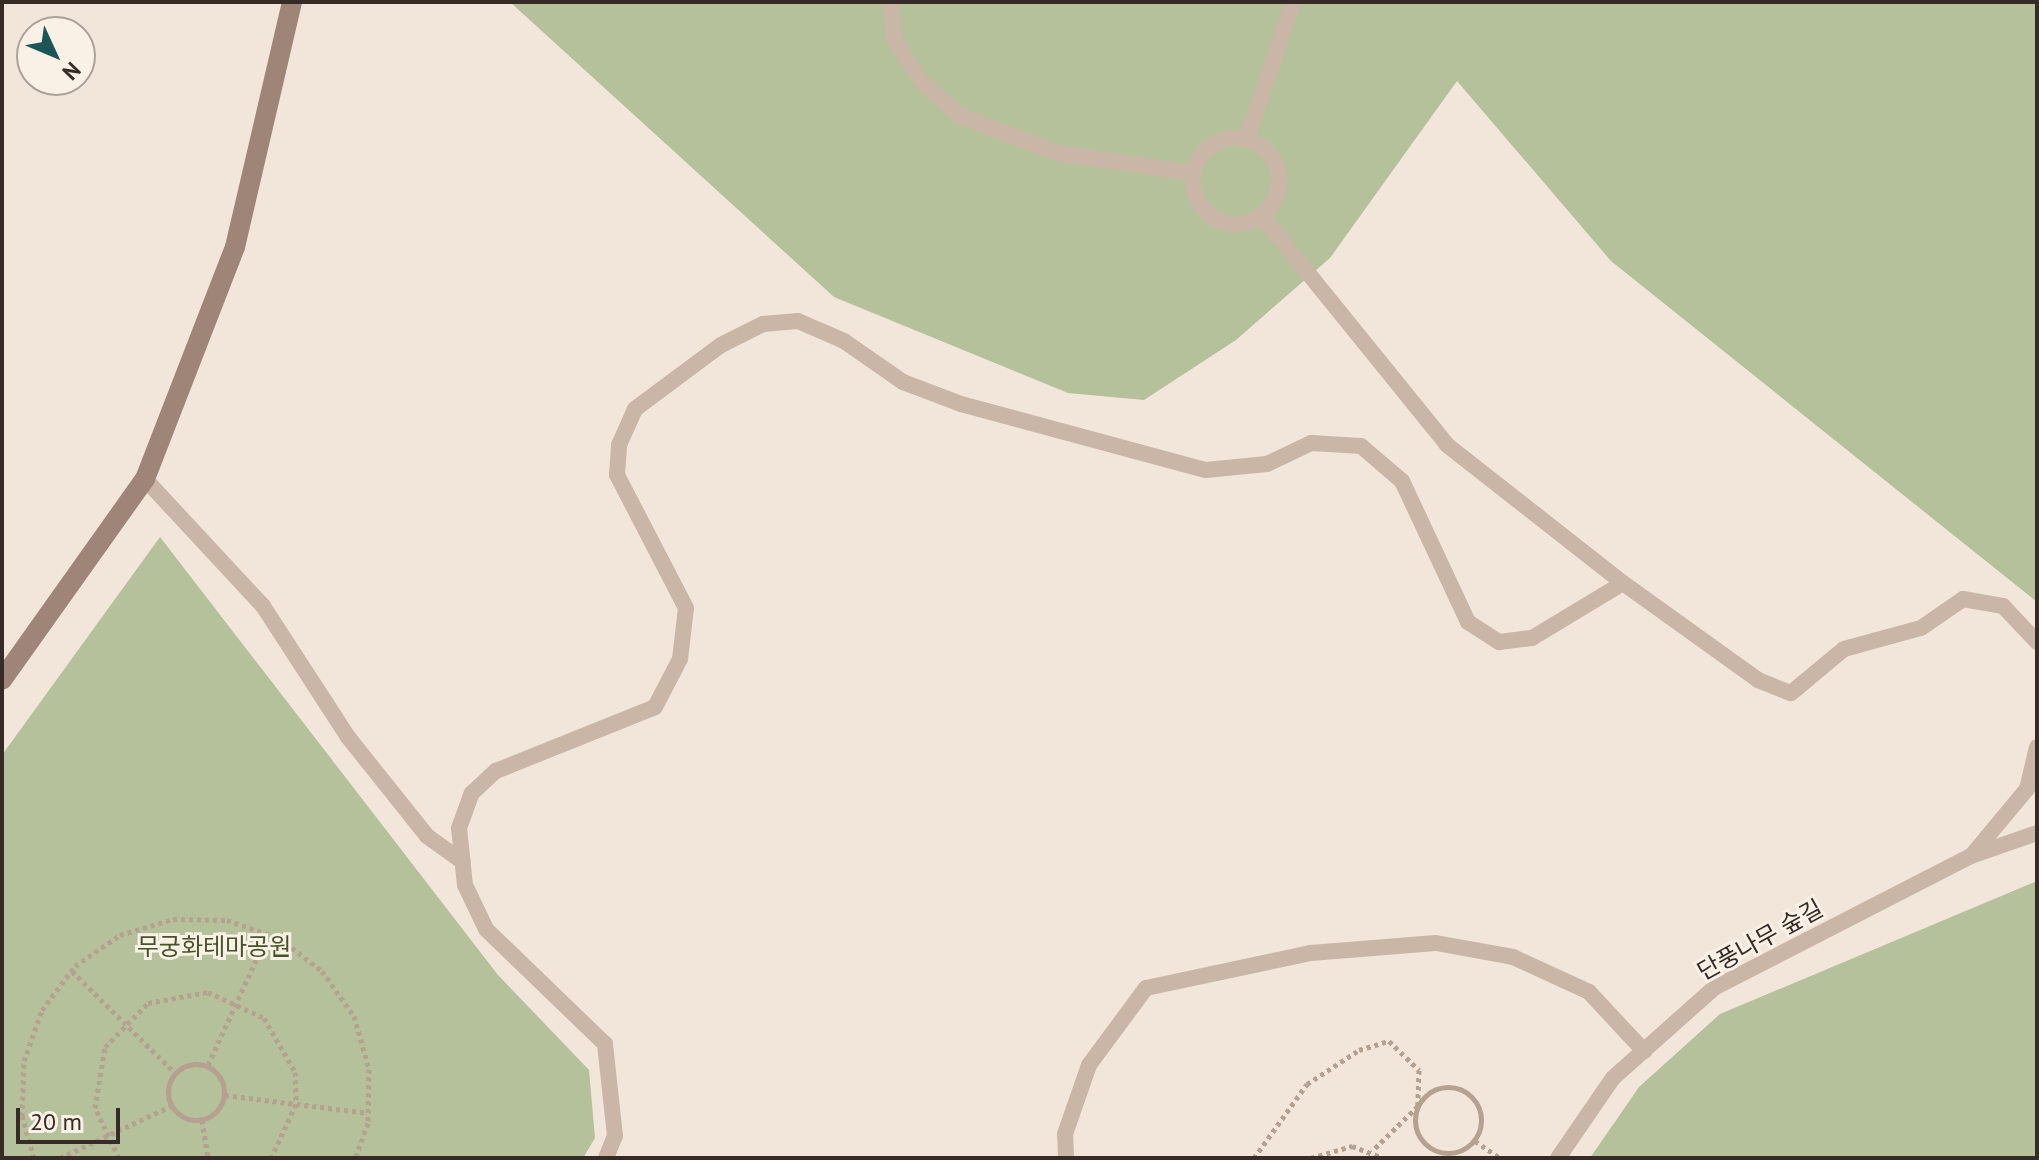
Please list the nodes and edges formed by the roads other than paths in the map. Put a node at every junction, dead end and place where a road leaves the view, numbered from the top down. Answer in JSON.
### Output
{"nodes":[{"id":1,"x":292,"y":2,"type":"edge"},
{"id":2,"x":890,"y":2,"type":"edge"},
{"id":3,"x":1293,"y":2,"type":"edge"},
{"id":4,"x":1247,"y":139,"type":"junction"},
{"id":5,"x":1193,"y":173,"type":"junction"},
{"id":6,"x":1261,"y":215,"type":"junction"},
{"id":7,"x":145,"y":479,"type":"junction"},
{"id":8,"x":1623,"y":583,"type":"junction"},
{"id":9,"x":2037,"y":642,"type":"edge"},
{"id":10,"x":2,"y":680,"type":"edge"},
{"id":11,"x":2037,"y":747,"type":"edge"},
{"id":12,"x":2037,"y":833,"type":"edge"},
{"id":13,"x":1971,"y":856,"type":"junction"},
{"id":14,"x":463,"y":862,"type":"junction"},
{"id":15,"x":1644,"y":1051,"type":"junction"},
{"id":16,"x":606,"y":1158,"type":"edge"},
{"id":17,"x":1066,"y":1158,"type":"edge"},
{"id":18,"x":1558,"y":1158,"type":"edge"}],
"edges":[{"from":1,"to":7,"type":"street"},
{"from":2,"to":5,"type":"lane"},
{"from":3,"to":4,"type":"lane"},
{"from":4,"to":5,"type":"lane"},
{"from":4,"to":6,"type":"lane"},
{"from":5,"to":6,"type":"lane"},
{"from":6,"to":8,"type":"lane"},
{"from":7,"to":10,"type":"street"},
{"from":7,"to":14,"type":"lane"},
{"from":8,"to":9,"type":"lane"},
{"from":8,"to":14,"type":"lane"},
{"from":11,"to":13,"type":"lane"},
{"from":12,"to":13,"type":"lane","name":"단풍나무 숲길"},
{"from":13,"to":15,"type":"lane","name":"단풍나무 숲길"},
{"from":14,"to":16,"type":"lane"},
{"from":15,"to":17,"type":"lane"},
{"from":15,"to":18,"type":"lane","name":"단풍나무 숲길"}]}
